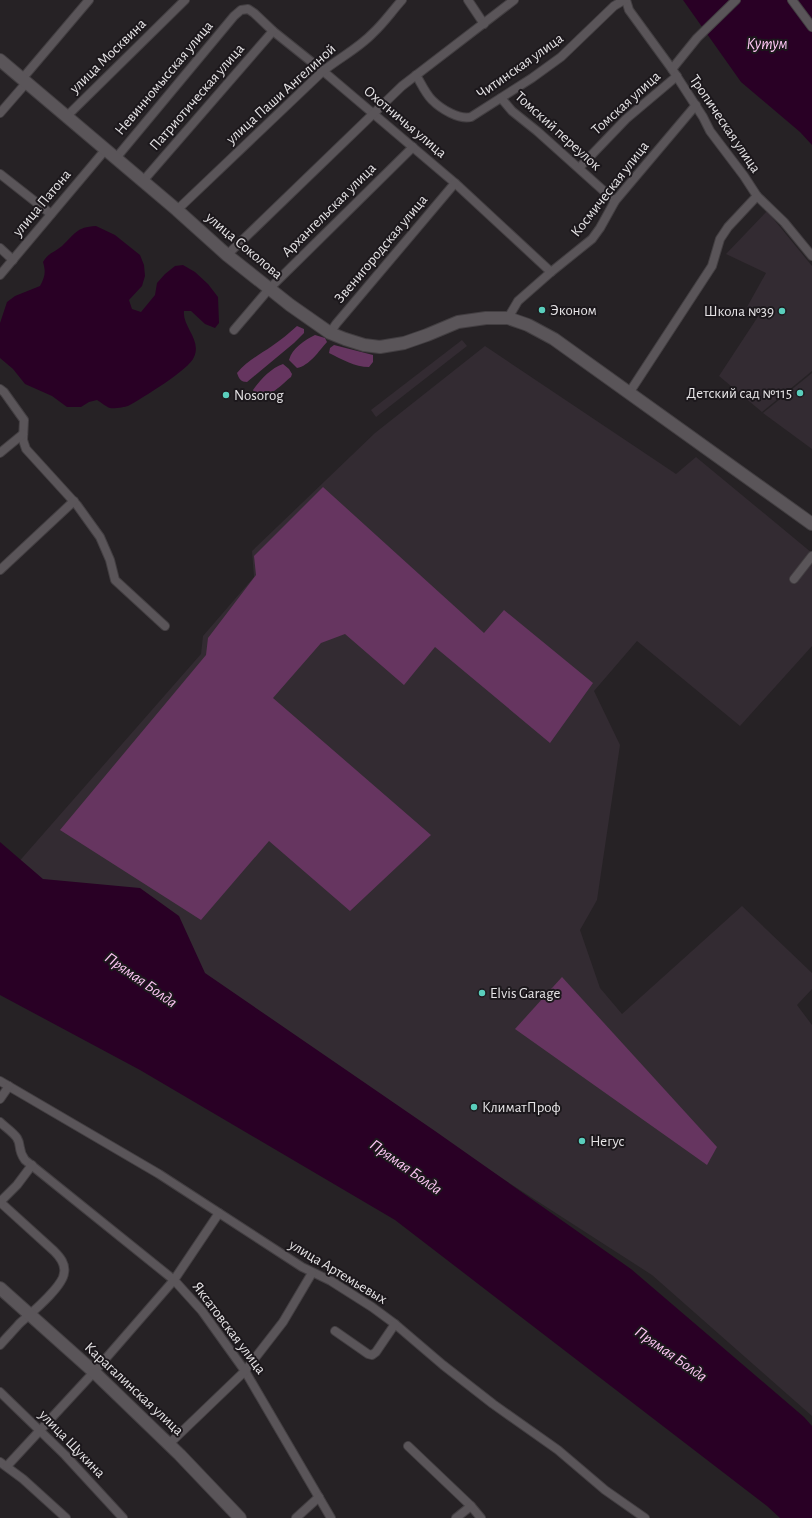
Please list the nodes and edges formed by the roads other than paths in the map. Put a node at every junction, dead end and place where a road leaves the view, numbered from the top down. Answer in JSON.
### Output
{"nodes":[{"id":1,"x":89,"y":0,"type":"edge"},
{"id":2,"x":185,"y":0,"type":"edge"},
{"id":3,"x":402,"y":0,"type":"edge"},
{"id":4,"x":468,"y":0,"type":"edge"},
{"id":5,"x":514,"y":0,"type":"edge"},
{"id":6,"x":625,"y":0,"type":"edge"},
{"id":7,"x":792,"y":0,"type":"edge"},
{"id":8,"x":732,"y":2,"type":"edge"},
{"id":9,"x":234,"y":16,"type":"joint"},
{"id":10,"x":484,"y":24,"type":"junction"},
{"id":11,"x":811,"y":25,"type":"edge"},
{"id":12,"x":273,"y":31,"type":"junction"},
{"id":13,"x":0,"y":60,"type":"edge"},
{"id":14,"x":672,"y":68,"type":"junction"},
{"id":15,"x":323,"y":71,"type":"junction"},
{"id":16,"x":416,"y":75,"type":"junction"},
{"id":17,"x":676,"y":76,"type":"junction"},
{"id":18,"x":24,"y":81,"type":"junction"},
{"id":19,"x":501,"y":98,"type":"junction"},
{"id":20,"x":696,"y":105,"type":"junction"},
{"id":21,"x":0,"y":113,"type":"edge"},
{"id":22,"x":373,"y":114,"type":"junction"},
{"id":23,"x":67,"y":116,"type":"junction"},
{"id":24,"x":413,"y":147,"type":"junction"},
{"id":25,"x":106,"y":149,"type":"junction"},
{"id":26,"x":116,"y":158,"type":"junction"},
{"id":27,"x":579,"y":168,"type":"junction"},
{"id":28,"x":0,"y":174,"type":"edge"},
{"id":29,"x":143,"y":181,"type":"junction"},
{"id":30,"x":455,"y":183,"type":"junction"},
{"id":31,"x":757,"y":196,"type":"junction"},
{"id":32,"x":615,"y":201,"type":"junction"},
{"id":33,"x":177,"y":210,"type":"junction"},
{"id":34,"x":51,"y":214,"type":"junction"},
{"id":35,"x":0,"y":248,"type":"edge"},
{"id":36,"x":227,"y":255,"type":"junction"},
{"id":37,"x":812,"y":256,"type":"edge"},
{"id":38,"x":13,"y":260,"type":"junction"},
{"id":39,"x":551,"y":272,"type":"junction"},
{"id":40,"x":0,"y":275,"type":"edge"},
{"id":41,"x":269,"y":289,"type":"junction"},
{"id":42,"x":508,"y":318,"type":"junction"},
{"id":43,"x":234,"y":330,"type":"dead end"},
{"id":44,"x":330,"y":333,"type":"junction"},
{"id":45,"x":0,"y":389,"type":"edge"},
{"id":46,"x":630,"y":393,"type":"junction"},
{"id":47,"x":23,"y":434,"type":"junction"},
{"id":48,"x":0,"y":453,"type":"edge"},
{"id":49,"x":74,"y":501,"type":"junction"},
{"id":50,"x":812,"y":524,"type":"edge"},
{"id":51,"x":812,"y":556,"type":"edge"},
{"id":52,"x":0,"y":570,"type":"edge"},
{"id":53,"x":794,"y":579,"type":"dead end"},
{"id":54,"x":165,"y":626,"type":"dead end"},
{"id":55,"x":0,"y":1081,"type":"edge"},
{"id":56,"x":9,"y":1086,"type":"junction"},
{"id":57,"x":0,"y":1100,"type":"edge"},
{"id":58,"x":0,"y":1122,"type":"edge"},
{"id":59,"x":32,"y":1165,"type":"junction"},
{"id":60,"x":0,"y":1202,"type":"edge"},
{"id":61,"x":219,"y":1213,"type":"junction"},
{"id":62,"x":312,"y":1273,"type":"junction"},
{"id":63,"x":174,"y":1280,"type":"junction"},
{"id":64,"x":0,"y":1288,"type":"edge"},
{"id":65,"x":30,"y":1314,"type":"junction"},
{"id":66,"x":395,"y":1324,"type":"junction"},
{"id":67,"x":335,"y":1331,"type":"dead end"},
{"id":68,"x":0,"y":1345,"type":"edge"},
{"id":69,"x":245,"y":1371,"type":"junction"},
{"id":70,"x":94,"y":1372,"type":"junction"},
{"id":71,"x":0,"y":1392,"type":"edge"},
{"id":72,"x":40,"y":1431,"type":"junction"},
{"id":73,"x":169,"y":1444,"type":"junction"},
{"id":74,"x":408,"y":1446,"type":"dead end"},
{"id":75,"x":3,"y":1464,"type":"edge"},
{"id":76,"x":319,"y":1497,"type":"junction"},
{"id":77,"x":471,"y":1506,"type":"junction"},
{"id":78,"x":633,"y":1515,"type":"edge"},
{"id":79,"x":66,"y":1518,"type":"edge"},
{"id":80,"x":123,"y":1518,"type":"edge"},
{"id":81,"x":240,"y":1518,"type":"edge"},
{"id":82,"x":296,"y":1518,"type":"edge"},
{"id":83,"x":331,"y":1518,"type":"edge"},
{"id":84,"x":456,"y":1518,"type":"edge"},
{"id":85,"x":481,"y":1518,"type":"edge"},
{"id":86,"x":644,"y":1518,"type":"edge"}],
"edges":[{"from":1,"to":18,"type":"street"},
{"from":2,"to":23,"type":"street","name":"улица Москвина"},
{"from":3,"to":15,"type":"street","name":"улица Паши Ангелиной"},
{"from":4,"to":10,"type":"street"},
{"from":5,"to":10,"type":"street"},
{"from":6,"to":14,"type":"street","name":"Тропическая улица"},
{"from":6,"to":19,"type":"street","name":"Читинская улица"},
{"from":7,"to":11,"type":"street"},
{"from":8,"to":14,"type":"street"},
{"from":9,"to":12,"type":"street","name":"Охотничья улица"},
{"from":9,"to":26,"type":"street","name":"Невинномысская улица"},
{"from":10,"to":16,"type":"street"},
{"from":12,"to":15,"type":"street","name":"Охотничья улица"},
{"from":12,"to":29,"type":"street","name":"Патриотическая улица"},
{"from":13,"to":18,"type":"main road","name":"улица Соколова"},
{"from":14,"to":17,"type":"street","name":"Тропическая улица"},
{"from":15,"to":22,"type":"street","name":"Охотничья улица"},
{"from":15,"to":33,"type":"street","name":"улица Паши Ангелиной"},
{"from":16,"to":19,"type":"street","name":"Читинская улица"},
{"from":16,"to":22,"type":"street"},
{"from":17,"to":20,"type":"street","name":"Тропическая улица"},
{"from":17,"to":27,"type":"street","name":"Томская улица"},
{"from":18,"to":21,"type":"street"},
{"from":18,"to":23,"type":"main road","name":"улица Соколова"},
{"from":19,"to":27,"type":"street","name":"Томский переулок"},
{"from":20,"to":31,"type":"street","name":"Тропическая улица"},
{"from":20,"to":32,"type":"street","name":"Космическая улица"},
{"from":22,"to":24,"type":"street","name":"Охотничья улица"},
{"from":22,"to":36,"type":"street"},
{"from":23,"to":25,"type":"main road","name":"улица Соколова"},
{"from":24,"to":30,"type":"street","name":"Охотничья улица"},
{"from":24,"to":41,"type":"street","name":"Архангельская улица"},
{"from":25,"to":26,"type":"main road","name":"улица Соколова"},
{"from":25,"to":34,"type":"street","name":"улица Патона"},
{"from":26,"to":29,"type":"main road","name":"улица Соколова"},
{"from":27,"to":32,"type":"street","name":"Томский переулок"},
{"from":28,"to":34,"type":"street"},
{"from":29,"to":33,"type":"main road","name":"улица Соколова"},
{"from":30,"to":39,"type":"street","name":"Охотничья улица"},
{"from":30,"to":44,"type":"street","name":"Звенигородская улица"},
{"from":31,"to":37,"type":"street","name":"Тропическая улица"},
{"from":31,"to":46,"type":"street"},
{"from":32,"to":39,"type":"street","name":"Космическая улица"},
{"from":33,"to":36,"type":"main road","name":"улица Соколова"},
{"from":34,"to":38,"type":"street","name":"улица Патона"},
{"from":35,"to":38,"type":"street"},
{"from":36,"to":41,"type":"main road","name":"улица Соколова"},
{"from":38,"to":40,"type":"street","name":"улица Патона"},
{"from":39,"to":42,"type":"street","name":"Космическая улица"},
{"from":41,"to":43,"type":"street","name":"Архангельская улица"},
{"from":41,"to":44,"type":"main road","name":"улица Соколова"},
{"from":42,"to":44,"type":"main road","name":"улица Соколова"},
{"from":42,"to":46,"type":"main road","name":"улица Соколова"},
{"from":45,"to":47,"type":"street"},
{"from":46,"to":50,"type":"main road","name":"улица Соколова"},
{"from":47,"to":48,"type":"street"},
{"from":47,"to":49,"type":"street"},
{"from":49,"to":52,"type":"street"},
{"from":49,"to":54,"type":"street"},
{"from":51,"to":53,"type":"street"},
{"from":55,"to":56,"type":"street","name":"улица Артемьевых"},
{"from":56,"to":57,"type":"street"},
{"from":56,"to":61,"type":"street","name":"улица Артемьевых"},
{"from":58,"to":59,"type":"street","name":"Яксатовская улица"},
{"from":59,"to":60,"type":"street"},
{"from":59,"to":63,"type":"street","name":"Яксатовская улица"},
{"from":60,"to":65,"type":"street"},
{"from":61,"to":62,"type":"street","name":"улица Артемьевых"},
{"from":61,"to":63,"type":"street"},
{"from":62,"to":66,"type":"street","name":"улица Артемьевых"},
{"from":62,"to":69,"type":"street"},
{"from":63,"to":69,"type":"street","name":"Яксатовская улица"},
{"from":63,"to":70,"type":"street"},
{"from":64,"to":65,"type":"main road","name":"Карагалинская улица"},
{"from":65,"to":68,"type":"street"},
{"from":65,"to":70,"type":"main road","name":"Карагалинская улица"},
{"from":66,"to":67,"type":"street"},
{"from":66,"to":78,"type":"street","name":"улица Артемьевых"},
{"from":69,"to":73,"type":"street"},
{"from":69,"to":76,"type":"street","name":"Яксатовская улица"},
{"from":70,"to":72,"type":"street"},
{"from":70,"to":73,"type":"main road","name":"Карагалинская улица"},
{"from":71,"to":72,"type":"street","name":"улица Щукина"},
{"from":72,"to":75,"type":"street"},
{"from":72,"to":80,"type":"street","name":"улица Щукина"},
{"from":73,"to":81,"type":"main road","name":"Карагалинская улица"},
{"from":74,"to":77,"type":"street"},
{"from":75,"to":79,"type":"street"},
{"from":76,"to":82,"type":"street"},
{"from":76,"to":83,"type":"street","name":"Яксатовская улица"},
{"from":77,"to":84,"type":"street"},
{"from":77,"to":85,"type":"street"},
{"from":78,"to":86,"type":"street","name":"улица Артемьевых"}]}
